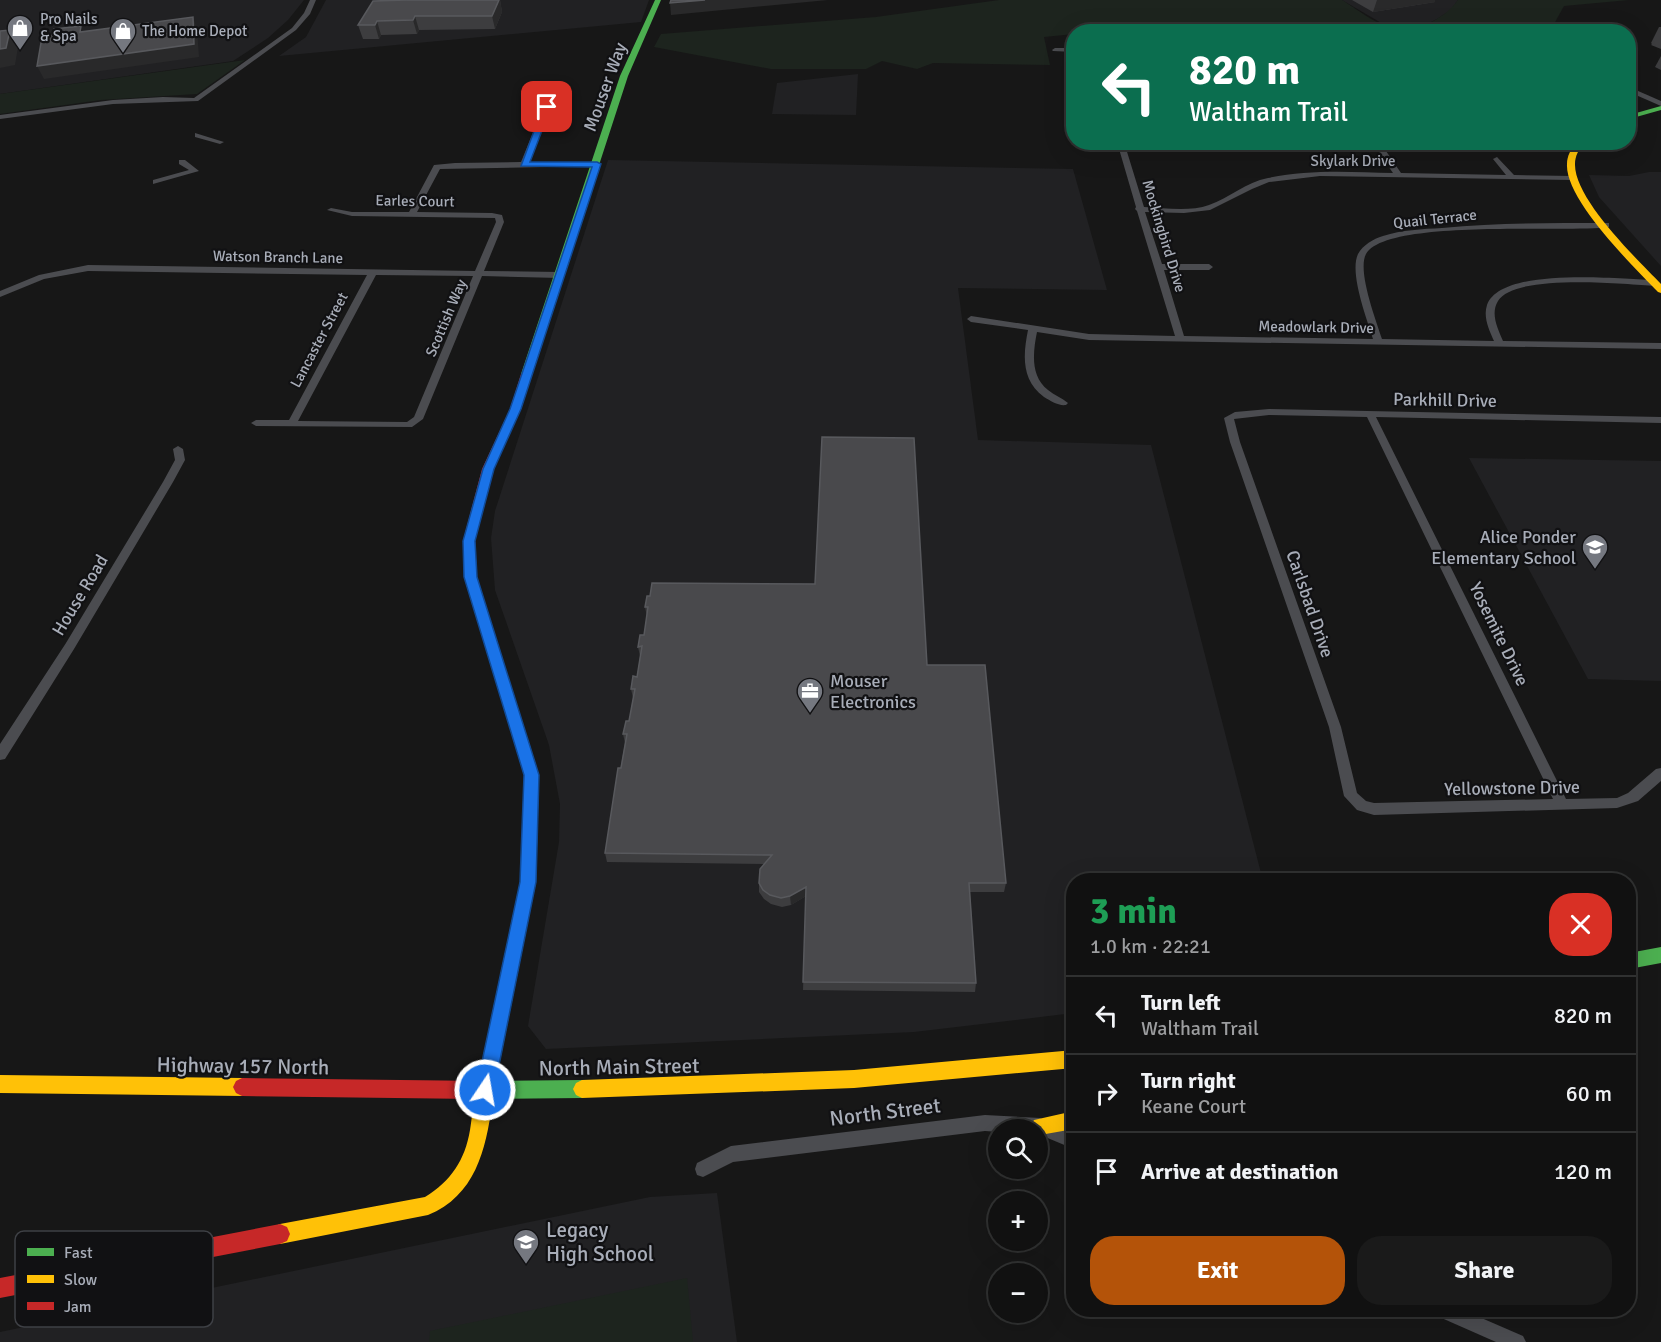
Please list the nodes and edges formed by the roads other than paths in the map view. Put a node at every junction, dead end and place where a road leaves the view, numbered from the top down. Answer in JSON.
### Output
{"nodes":[{"id":1,"x":314,"y":0,"type":"edge"},
{"id":2,"x":658,"y":0,"type":"edge"},
{"id":3,"x":1055,"y":50,"type":"dead end"},
{"id":4,"x":1066,"y":50,"type":"edge"},
{"id":5,"x":1636,"y":93,"type":"edge"},
{"id":6,"x":542,"y":104,"type":"dead end"},
{"id":7,"x":1661,"y":106,"type":"edge"},
{"id":8,"x":1636,"y":115,"type":"edge"},
{"id":9,"x":0,"y":117,"type":"edge"},
{"id":10,"x":198,"y":135,"type":"dead end"},
{"id":11,"x":220,"y":142,"type":"dead end"},
{"id":12,"x":1122,"y":150,"type":"edge"},
{"id":13,"x":1576,"y":150,"type":"edge"},
{"id":14,"x":1383,"y":153,"type":"dead end"},
{"id":15,"x":1497,"y":159,"type":"dead end"},
{"id":16,"x":182,"y":162,"type":"dead end"},
{"id":17,"x":597,"y":164,"type":"junction"},
{"id":18,"x":524,"y":165,"type":"junction"},
{"id":19,"x":1398,"y":174,"type":"junction"},
{"id":20,"x":1511,"y":176,"type":"junction"},
{"id":21,"x":1573,"y":178,"type":"junction"},
{"id":22,"x":156,"y":182,"type":"dead end"},
{"id":23,"x":1139,"y":208,"type":"junction"},
{"id":24,"x":331,"y":210,"type":"dead end"},
{"id":25,"x":412,"y":214,"type":"junction"},
{"id":26,"x":499,"y":217,"type":"joint"},
{"id":27,"x":1606,"y":225,"type":"junction"},
{"id":28,"x":1160,"y":267,"type":"junction"},
{"id":29,"x":1209,"y":267,"type":"dead end"},
{"id":30,"x":373,"y":272,"type":"junction"},
{"id":31,"x":479,"y":273,"type":"junction"},
{"id":32,"x":560,"y":275,"type":"junction"},
{"id":33,"x":1658,"y":286,"type":"edge"},
{"id":34,"x":0,"y":294,"type":"edge"},
{"id":35,"x":971,"y":320,"type":"dead end"},
{"id":36,"x":1033,"y":329,"type":"junction"},
{"id":37,"x":1182,"y":339,"type":"junction"},
{"id":38,"x":1378,"y":341,"type":"junction"},
{"id":39,"x":1500,"y":343,"type":"junction"},
{"id":40,"x":1661,"y":346,"type":"edge"},
{"id":41,"x":1063,"y":403,"type":"dead end"},
{"id":42,"x":1371,"y":416,"type":"junction"},
{"id":43,"x":1229,"y":418,"type":"joint"},
{"id":44,"x":1661,"y":420,"type":"edge"},
{"id":45,"x":256,"y":423,"type":"dead end"},
{"id":46,"x":292,"y":423,"type":"junction"},
{"id":47,"x":178,"y":449,"type":"dead end"},
{"id":48,"x":0,"y":755,"type":"edge"},
{"id":49,"x":1661,"y":773,"type":"edge"},
{"id":50,"x":1355,"y":801,"type":"joint"},
{"id":51,"x":1563,"y":804,"type":"junction"},
{"id":52,"x":1661,"y":955,"type":"edge"},
{"id":53,"x":1636,"y":960,"type":"edge"},
{"id":54,"x":1066,"y":1060,"type":"edge"},
{"id":55,"x":0,"y":1083,"type":"edge"},
{"id":56,"x":485,"y":1090,"type":"junction"},
{"id":57,"x":1066,"y":1121,"type":"edge"},
{"id":58,"x":988,"y":1123,"type":"edge"},
{"id":59,"x":1048,"y":1125,"type":"edge"},
{"id":60,"x":1048,"y":1130,"type":"edge"},
{"id":61,"x":1066,"y":1137,"type":"edge"},
{"id":62,"x":703,"y":1169,"type":"dead end"},
{"id":63,"x":213,"y":1247,"type":"edge"},
{"id":64,"x":15,"y":1285,"type":"edge"},
{"id":65,"x":0,"y":1288,"type":"edge"},
{"id":66,"x":1459,"y":1317,"type":"edge"},
{"id":67,"x":1517,"y":1342,"type":"edge"}],
"edges":[{"from":1,"to":9,"type":"street"},
{"from":2,"to":17,"type":"street","name":"Mouser Way"},
{"from":3,"to":4,"type":"street"},
{"from":5,"to":7,"type":"street"},
{"from":6,"to":18,"type":"street"},
{"from":7,"to":8,"type":"street"},
{"from":10,"to":11,"type":"street"},
{"from":12,"to":23,"type":"street","name":"Mockingbird Drive"},
{"from":13,"to":21,"type":"street"},
{"from":14,"to":19,"type":"street"},
{"from":15,"to":20,"type":"street"},
{"from":16,"to":22,"type":"street"},
{"from":17,"to":18,"type":"street"},
{"from":17,"to":32,"type":"street","name":"Mouser Way"},
{"from":18,"to":25,"type":"street"},
{"from":19,"to":20,"type":"street","name":"Skylark Drive"},
{"from":19,"to":23,"type":"street","name":"Skylark Drive"},
{"from":20,"to":21,"type":"street","name":"Skylark Drive"},
{"from":21,"to":27,"type":"street"},
{"from":23,"to":28,"type":"street","name":"Mockingbird Drive"},
{"from":24,"to":25,"type":"street","name":"Earles Court"},
{"from":25,"to":26,"type":"street","name":"Earles Court"},
{"from":26,"to":31,"type":"street","name":"Scottish Way"},
{"from":27,"to":33,"type":"street"},
{"from":27,"to":38,"type":"street","name":"Quail Terrace"},
{"from":28,"to":29,"type":"street"},
{"from":28,"to":37,"type":"street","name":"Mockingbird Drive"},
{"from":30,"to":31,"type":"street","name":"Watson Branch Lane"},
{"from":30,"to":34,"type":"street","name":"Watson Branch Lane"},
{"from":30,"to":46,"type":"street","name":"Lancaster Street"},
{"from":31,"to":32,"type":"street","name":"Watson Branch Lane"},
{"from":31,"to":46,"type":"street","name":"Scottish Way"},
{"from":32,"to":56,"type":"street","name":"Mouser Way"},
{"from":33,"to":39,"type":"street"},
{"from":35,"to":36,"type":"street","name":"Meadowlark Drive"},
{"from":36,"to":37,"type":"street","name":"Meadowlark Drive"},
{"from":36,"to":41,"type":"street"},
{"from":37,"to":38,"type":"street","name":"Meadowlark Drive"},
{"from":38,"to":39,"type":"street","name":"Meadowlark Drive"},
{"from":39,"to":40,"type":"street","name":"Meadowlark Drive"},
{"from":42,"to":43,"type":"street","name":"Parkhill Drive"},
{"from":42,"to":44,"type":"street","name":"Parkhill Drive"},
{"from":42,"to":51,"type":"street","name":"Yosemite Drive"},
{"from":43,"to":50,"type":"street","name":"Carlsbad Drive"},
{"from":45,"to":46,"type":"street"},
{"from":47,"to":48,"type":"street","name":"House Road"},
{"from":49,"to":51,"type":"street","name":"Yellowstone Drive"},
{"from":50,"to":51,"type":"street","name":"Yellowstone Drive"},
{"from":52,"to":53,"type":"street"},
{"from":54,"to":56,"type":"street","name":"North Main Street"},
{"from":55,"to":56,"type":"street","name":"Highway 157 North"},
{"from":56,"to":63,"type":"street"},
{"from":57,"to":59,"type":"street"},
{"from":58,"to":62,"type":"street","name":"North Street"},
{"from":60,"to":61,"type":"street","name":"North Street"},
{"from":64,"to":65,"type":"street"},
{"from":66,"to":67,"type":"street"}]}
